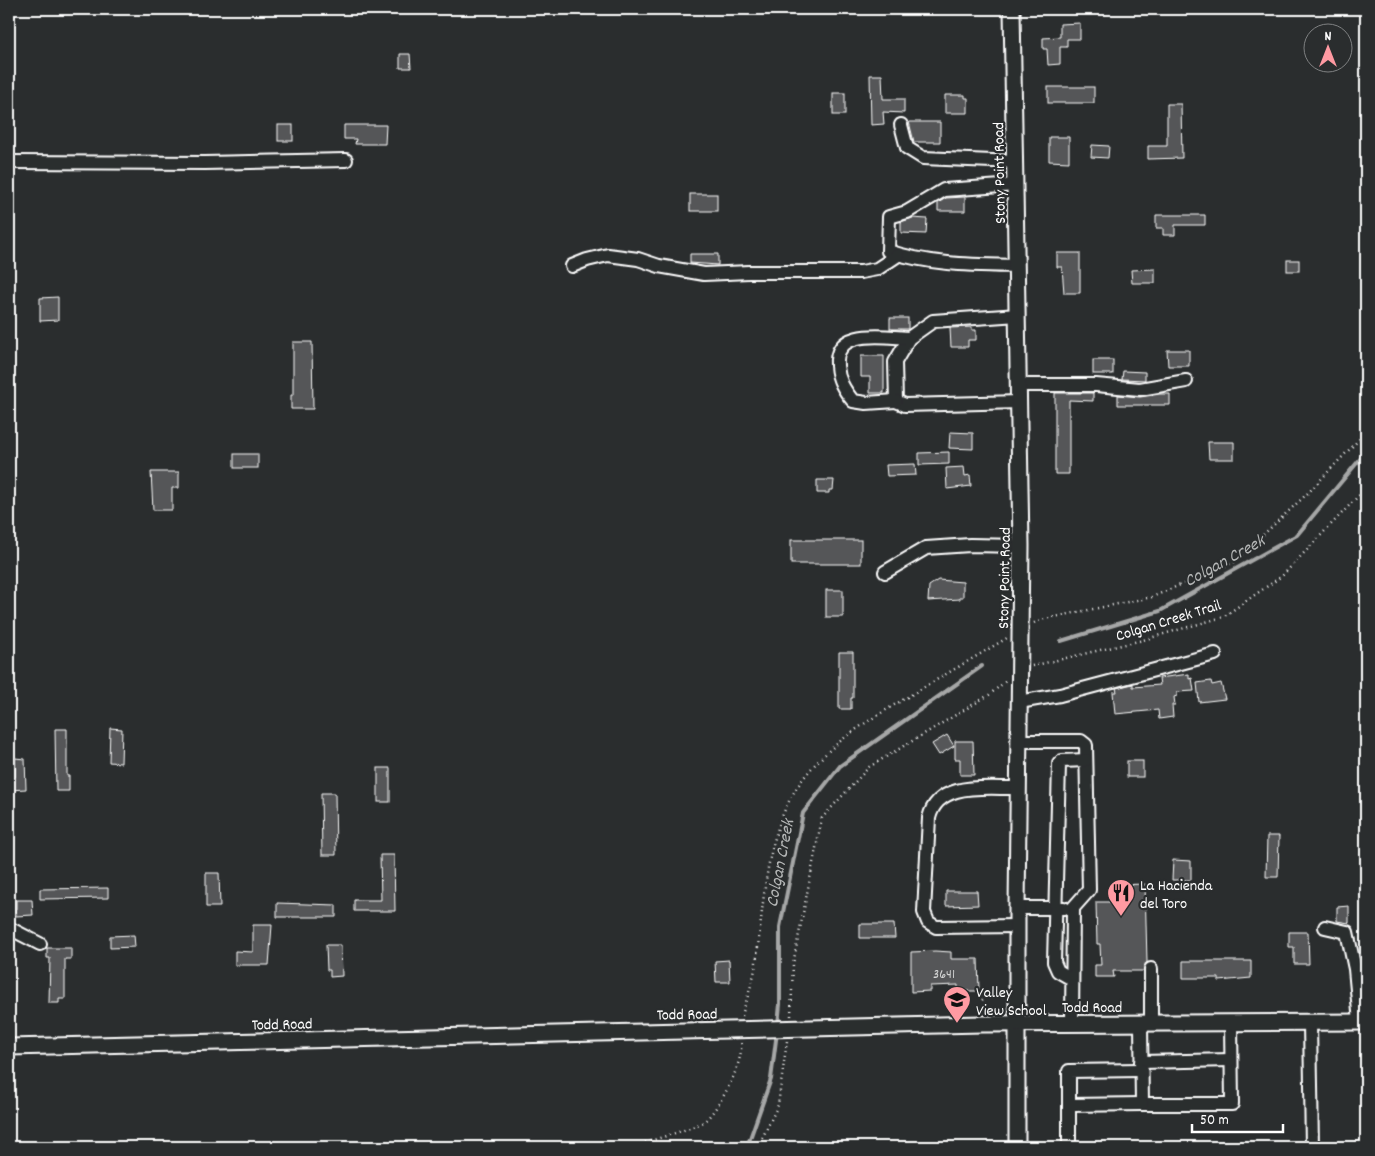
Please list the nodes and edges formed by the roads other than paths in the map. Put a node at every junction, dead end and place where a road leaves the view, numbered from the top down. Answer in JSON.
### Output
{"nodes":[{"id":1,"x":1012,"y":9,"type":"edge"},
{"id":2,"x":901,"y":125,"type":"dead end"},
{"id":3,"x":346,"y":160,"type":"dead end"},
{"id":4,"x":9,"y":162,"type":"edge"},
{"id":5,"x":1015,"y":162,"type":"junction"},
{"id":6,"x":1016,"y":185,"type":"junction"},
{"id":7,"x":898,"y":255,"type":"junction"},
{"id":8,"x":572,"y":266,"type":"dead end"},
{"id":9,"x":1017,"y":266,"type":"junction"},
{"id":10,"x":1018,"y":315,"type":"junction"},
{"id":11,"x":909,"y":338,"type":"junction"},
{"id":12,"x":1186,"y":381,"type":"dead end"},
{"id":13,"x":1019,"y":385,"type":"junction"},
{"id":14,"x":896,"y":401,"type":"junction"},
{"id":15,"x":1020,"y":402,"type":"junction"},
{"id":16,"x":1021,"y":546,"type":"junction"},
{"id":17,"x":885,"y":572,"type":"dead end"},
{"id":18,"x":1214,"y":654,"type":"dead end"},
{"id":19,"x":1020,"y":702,"type":"junction"},
{"id":20,"x":1019,"y":741,"type":"junction"},
{"id":21,"x":1086,"y":760,"type":"junction"},
{"id":22,"x":1018,"y":788,"type":"junction"},
{"id":23,"x":1017,"y":908,"type":"junction"},
{"id":24,"x":1056,"y":908,"type":"junction"},
{"id":25,"x":1073,"y":908,"type":"junction"},
{"id":26,"x":1017,"y":926,"type":"junction"},
{"id":27,"x":1325,"y":927,"type":"dead end"},
{"id":28,"x":9,"y":928,"type":"edge"},
{"id":29,"x":40,"y":944,"type":"dead end"},
{"id":30,"x":1151,"y":969,"type":"dead end"},
{"id":31,"x":1072,"y":979,"type":"junction"},
{"id":32,"x":1363,"y":1022,"type":"edge"},
{"id":33,"x":1231,"y":1023,"type":"junction"},
{"id":34,"x":1310,"y":1023,"type":"junction"},
{"id":35,"x":1016,"y":1024,"type":"junction"},
{"id":36,"x":1072,"y":1024,"type":"junction"},
{"id":37,"x":1146,"y":1024,"type":"junction"},
{"id":38,"x":9,"y":1047,"type":"edge"},
{"id":39,"x":1230,"y":1060,"type":"junction"},
{"id":40,"x":1141,"y":1066,"type":"junction"},
{"id":41,"x":1142,"y":1104,"type":"junction"},
{"id":42,"x":1069,"y":1105,"type":"junction"},
{"id":43,"x":1017,"y":1147,"type":"edge"},
{"id":44,"x":1070,"y":1147,"type":"edge"},
{"id":45,"x":1312,"y":1147,"type":"edge"}],
"edges":[{"from":1,"to":5,"type":"main road","name":"Stony Point Road"},
{"from":2,"to":5,"type":"lane"},
{"from":3,"to":4,"type":"lane"},
{"from":5,"to":6,"type":"main road","name":"Stony Point Road"},
{"from":6,"to":7,"type":"lane"},
{"from":6,"to":9,"type":"main road","name":"Stony Point Road"},
{"from":7,"to":8,"type":"lane"},
{"from":7,"to":9,"type":"lane"},
{"from":9,"to":10,"type":"main road","name":"Stony Point Road"},
{"from":10,"to":11,"type":"lane"},
{"from":10,"to":13,"type":"main road","name":"Stony Point Road"},
{"from":11,"to":14,"type":"lane"},
{"from":11,"to":14,"type":"lane"},
{"from":12,"to":13,"type":"lane"},
{"from":13,"to":15,"type":"main road","name":"Stony Point Road"},
{"from":14,"to":15,"type":"lane"},
{"from":15,"to":16,"type":"main road","name":"Stony Point Road"},
{"from":16,"to":17,"type":"lane"},
{"from":16,"to":19,"type":"main road","name":"Stony Point Road"},
{"from":18,"to":19,"type":"lane"},
{"from":19,"to":20,"type":"main road","name":"Stony Point Road"},
{"from":20,"to":21,"type":"lane"},
{"from":20,"to":22,"type":"main road","name":"Stony Point Road"},
{"from":21,"to":24,"type":"lane"},
{"from":21,"to":25,"type":"lane"},
{"from":22,"to":23,"type":"main road","name":"Stony Point Road"},
{"from":22,"to":26,"type":"lane"},
{"from":23,"to":24,"type":"lane"},
{"from":23,"to":26,"type":"main road","name":"Stony Point Road"},
{"from":24,"to":25,"type":"lane"},
{"from":24,"to":31,"type":"lane"},
{"from":25,"to":31,"type":"lane"},
{"from":26,"to":35,"type":"main road","name":"Stony Point Road"},
{"from":27,"to":32,"type":"lane"},
{"from":28,"to":29,"type":"lane"},
{"from":30,"to":37,"type":"lane"},
{"from":31,"to":36,"type":"lane"},
{"from":32,"to":34,"type":"main road","name":"Todd Road"},
{"from":33,"to":34,"type":"main road","name":"Todd Road"},
{"from":33,"to":37,"type":"main road","name":"Todd Road"},
{"from":33,"to":39,"type":"lane"},
{"from":34,"to":45,"type":"lane"},
{"from":35,"to":36,"type":"main road","name":"Todd Road"},
{"from":35,"to":38,"type":"main road","name":"Todd Road"},
{"from":35,"to":43,"type":"main road","name":"Stony Point Road"},
{"from":36,"to":37,"type":"main road","name":"Todd Road"},
{"from":37,"to":40,"type":"lane"},
{"from":39,"to":40,"type":"lane"},
{"from":39,"to":41,"type":"lane"},
{"from":40,"to":41,"type":"lane"},
{"from":40,"to":42,"type":"lane"},
{"from":41,"to":42,"type":"lane"},
{"from":42,"to":44,"type":"lane"}]}
